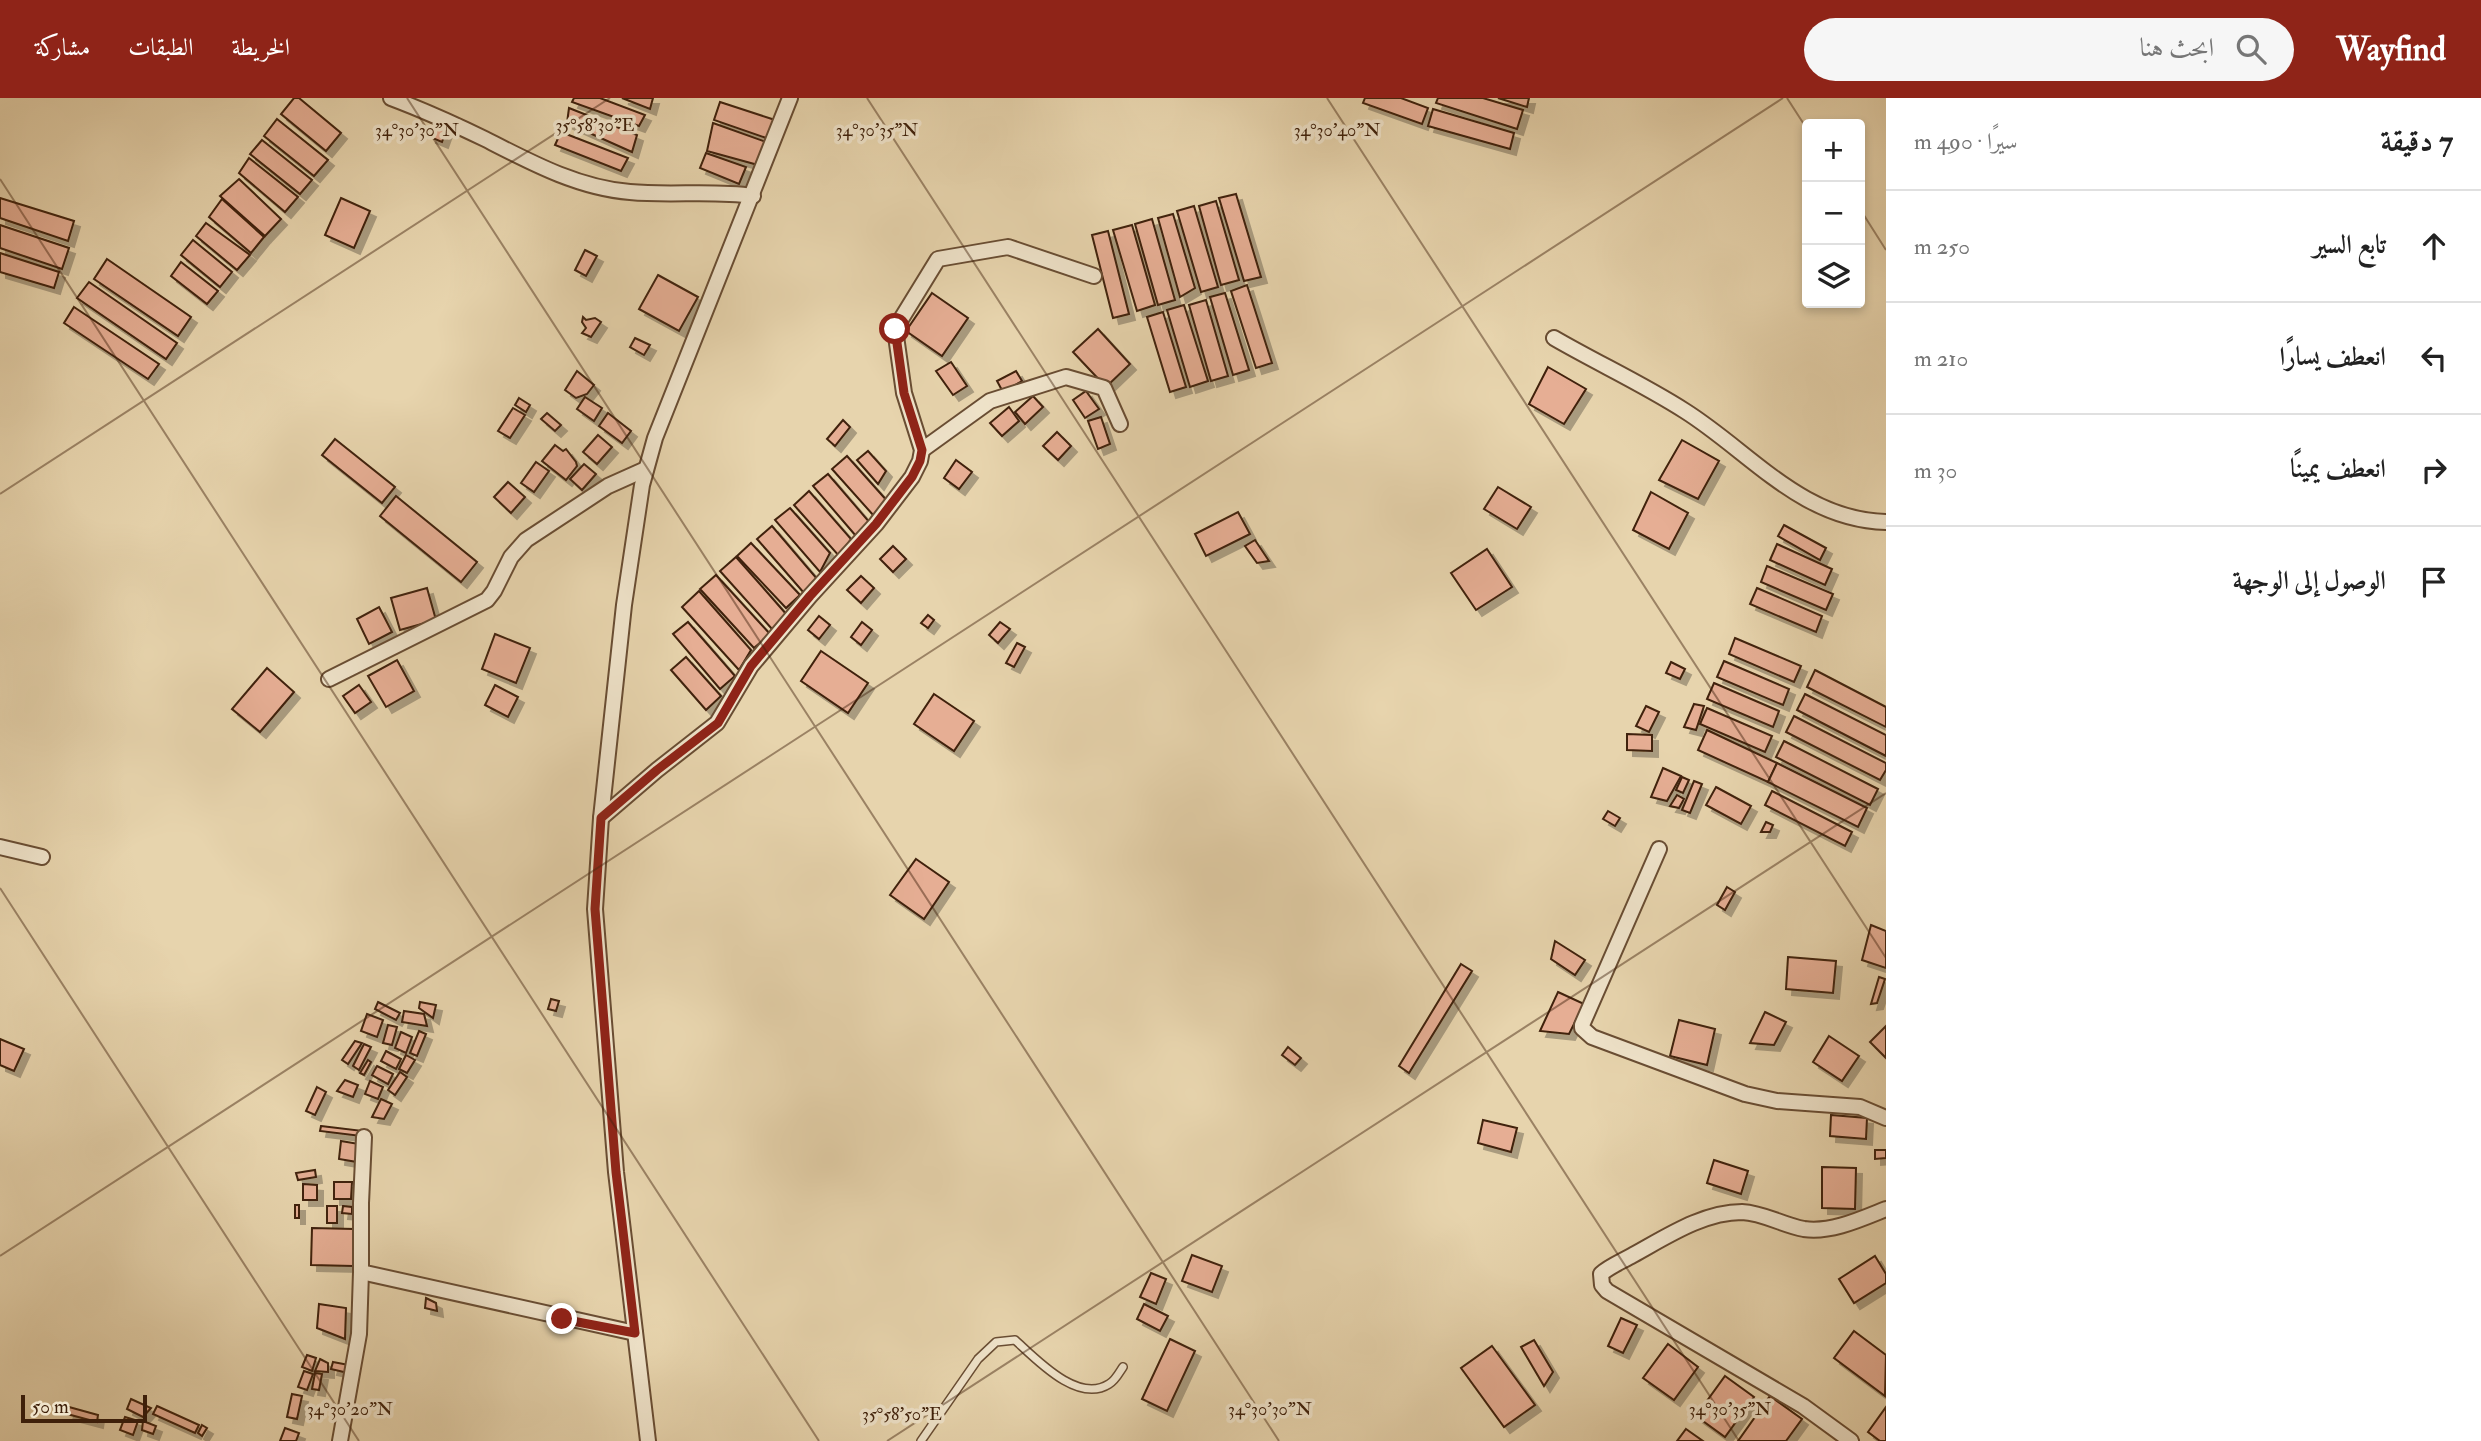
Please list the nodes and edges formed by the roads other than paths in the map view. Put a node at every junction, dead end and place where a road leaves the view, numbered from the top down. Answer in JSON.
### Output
{"nodes":[{"id":1,"x":391,"y":98,"type":"edge"},
{"id":2,"x":790,"y":98,"type":"edge"},
{"id":3,"x":753,"y":196,"type":"junction"},
{"id":4,"x":1094,"y":276,"type":"dead end"},
{"id":5,"x":1554,"y":338,"type":"dead end"},
{"id":6,"x":1120,"y":424,"type":"dead end"},
{"id":7,"x":922,"y":450,"type":"junction"},
{"id":8,"x":646,"y":469,"type":"junction"},
{"id":9,"x":1886,"y":522,"type":"edge"},
{"id":10,"x":329,"y":679,"type":"dead end"},
{"id":11,"x":601,"y":818,"type":"junction"},
{"id":12,"x":0,"y":847,"type":"edge"},
{"id":13,"x":1659,"y":849,"type":"dead end"},
{"id":14,"x":42,"y":857,"type":"dead end"},
{"id":15,"x":1886,"y":1118,"type":"edge"},
{"id":16,"x":364,"y":1138,"type":"dead end"},
{"id":17,"x":1886,"y":1209,"type":"edge"},
{"id":18,"x":361,"y":1272,"type":"junction"},
{"id":19,"x":635,"y":1333,"type":"junction"},
{"id":20,"x":1123,"y":1367,"type":"dead end"},
{"id":21,"x":340,"y":1441,"type":"edge"},
{"id":22,"x":648,"y":1441,"type":"edge"},
{"id":23,"x":921,"y":1441,"type":"edge"},
{"id":24,"x":1851,"y":1441,"type":"edge"}],
"edges":[{"from":1,"to":3,"type":"street"},
{"from":2,"to":3,"type":"street"},
{"from":3,"to":8,"type":"street"},
{"from":4,"to":7,"type":"street"},
{"from":5,"to":9,"type":"street"},
{"from":6,"to":7,"type":"street"},
{"from":7,"to":11,"type":"street"},
{"from":8,"to":10,"type":"street"},
{"from":8,"to":11,"type":"street"},
{"from":11,"to":19,"type":"street"},
{"from":12,"to":14,"type":"street"},
{"from":13,"to":15,"type":"street"},
{"from":16,"to":18,"type":"street"},
{"from":17,"to":24,"type":"street"},
{"from":18,"to":19,"type":"street"},
{"from":18,"to":21,"type":"street"},
{"from":19,"to":22,"type":"street"},
{"from":20,"to":23,"type":"lane"}]}
